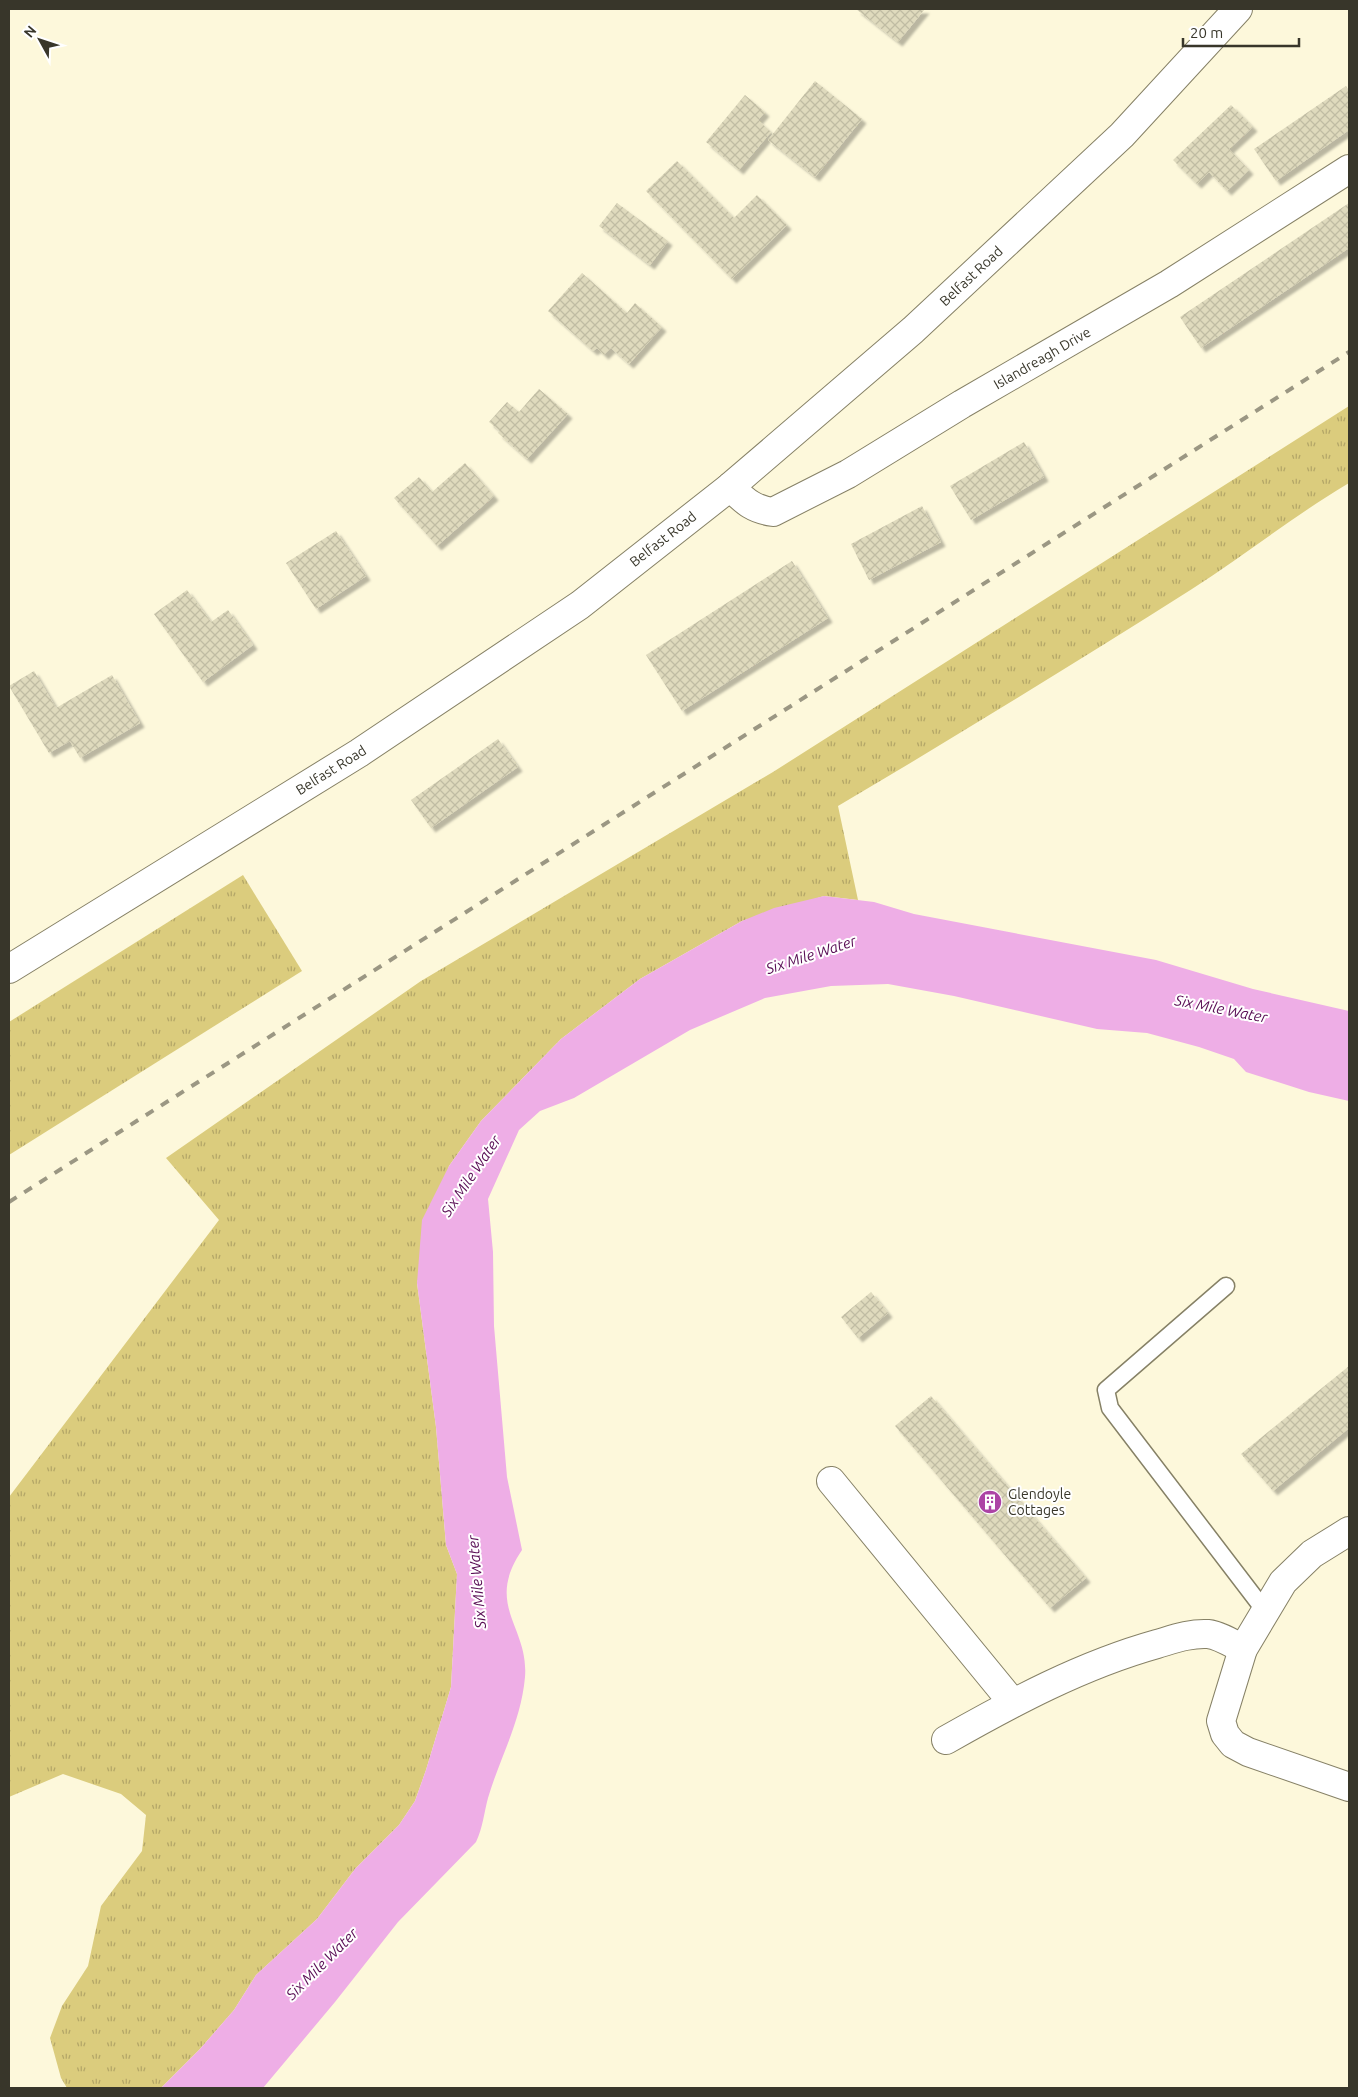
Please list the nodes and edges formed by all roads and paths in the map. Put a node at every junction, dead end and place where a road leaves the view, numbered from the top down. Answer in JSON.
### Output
{"nodes":[{"id":1,"x":1238,"y":9,"type":"edge"},
{"id":2,"x":1349,"y":169,"type":"edge"},
{"id":3,"x":730,"y":487,"type":"junction"},
{"id":4,"x":9,"y":969,"type":"edge"},
{"id":5,"x":1226,"y":1286,"type":"dead end"},
{"id":6,"x":831,"y":1480,"type":"dead end"},
{"id":7,"x":1349,"y":1531,"type":"edge"},
{"id":8,"x":1264,"y":1611,"type":"junction"},
{"id":9,"x":1243,"y":1649,"type":"junction"},
{"id":10,"x":1012,"y":1702,"type":"junction"},
{"id":11,"x":946,"y":1740,"type":"dead end"},
{"id":12,"x":1349,"y":1787,"type":"edge"}],
"edges":[{"from":1,"to":3,"type":"street","name":"Belfast Road"},
{"from":2,"to":3,"type":"street","name":"Islandreagh Drive"},
{"from":3,"to":4,"type":"street","name":"Belfast Road"},
{"from":5,"to":8,"type":"lane"},
{"from":6,"to":10,"type":"street"},
{"from":7,"to":8,"type":"street"},
{"from":8,"to":9,"type":"street"},
{"from":9,"to":10,"type":"street"},
{"from":9,"to":12,"type":"street"},
{"from":10,"to":11,"type":"street"}]}
